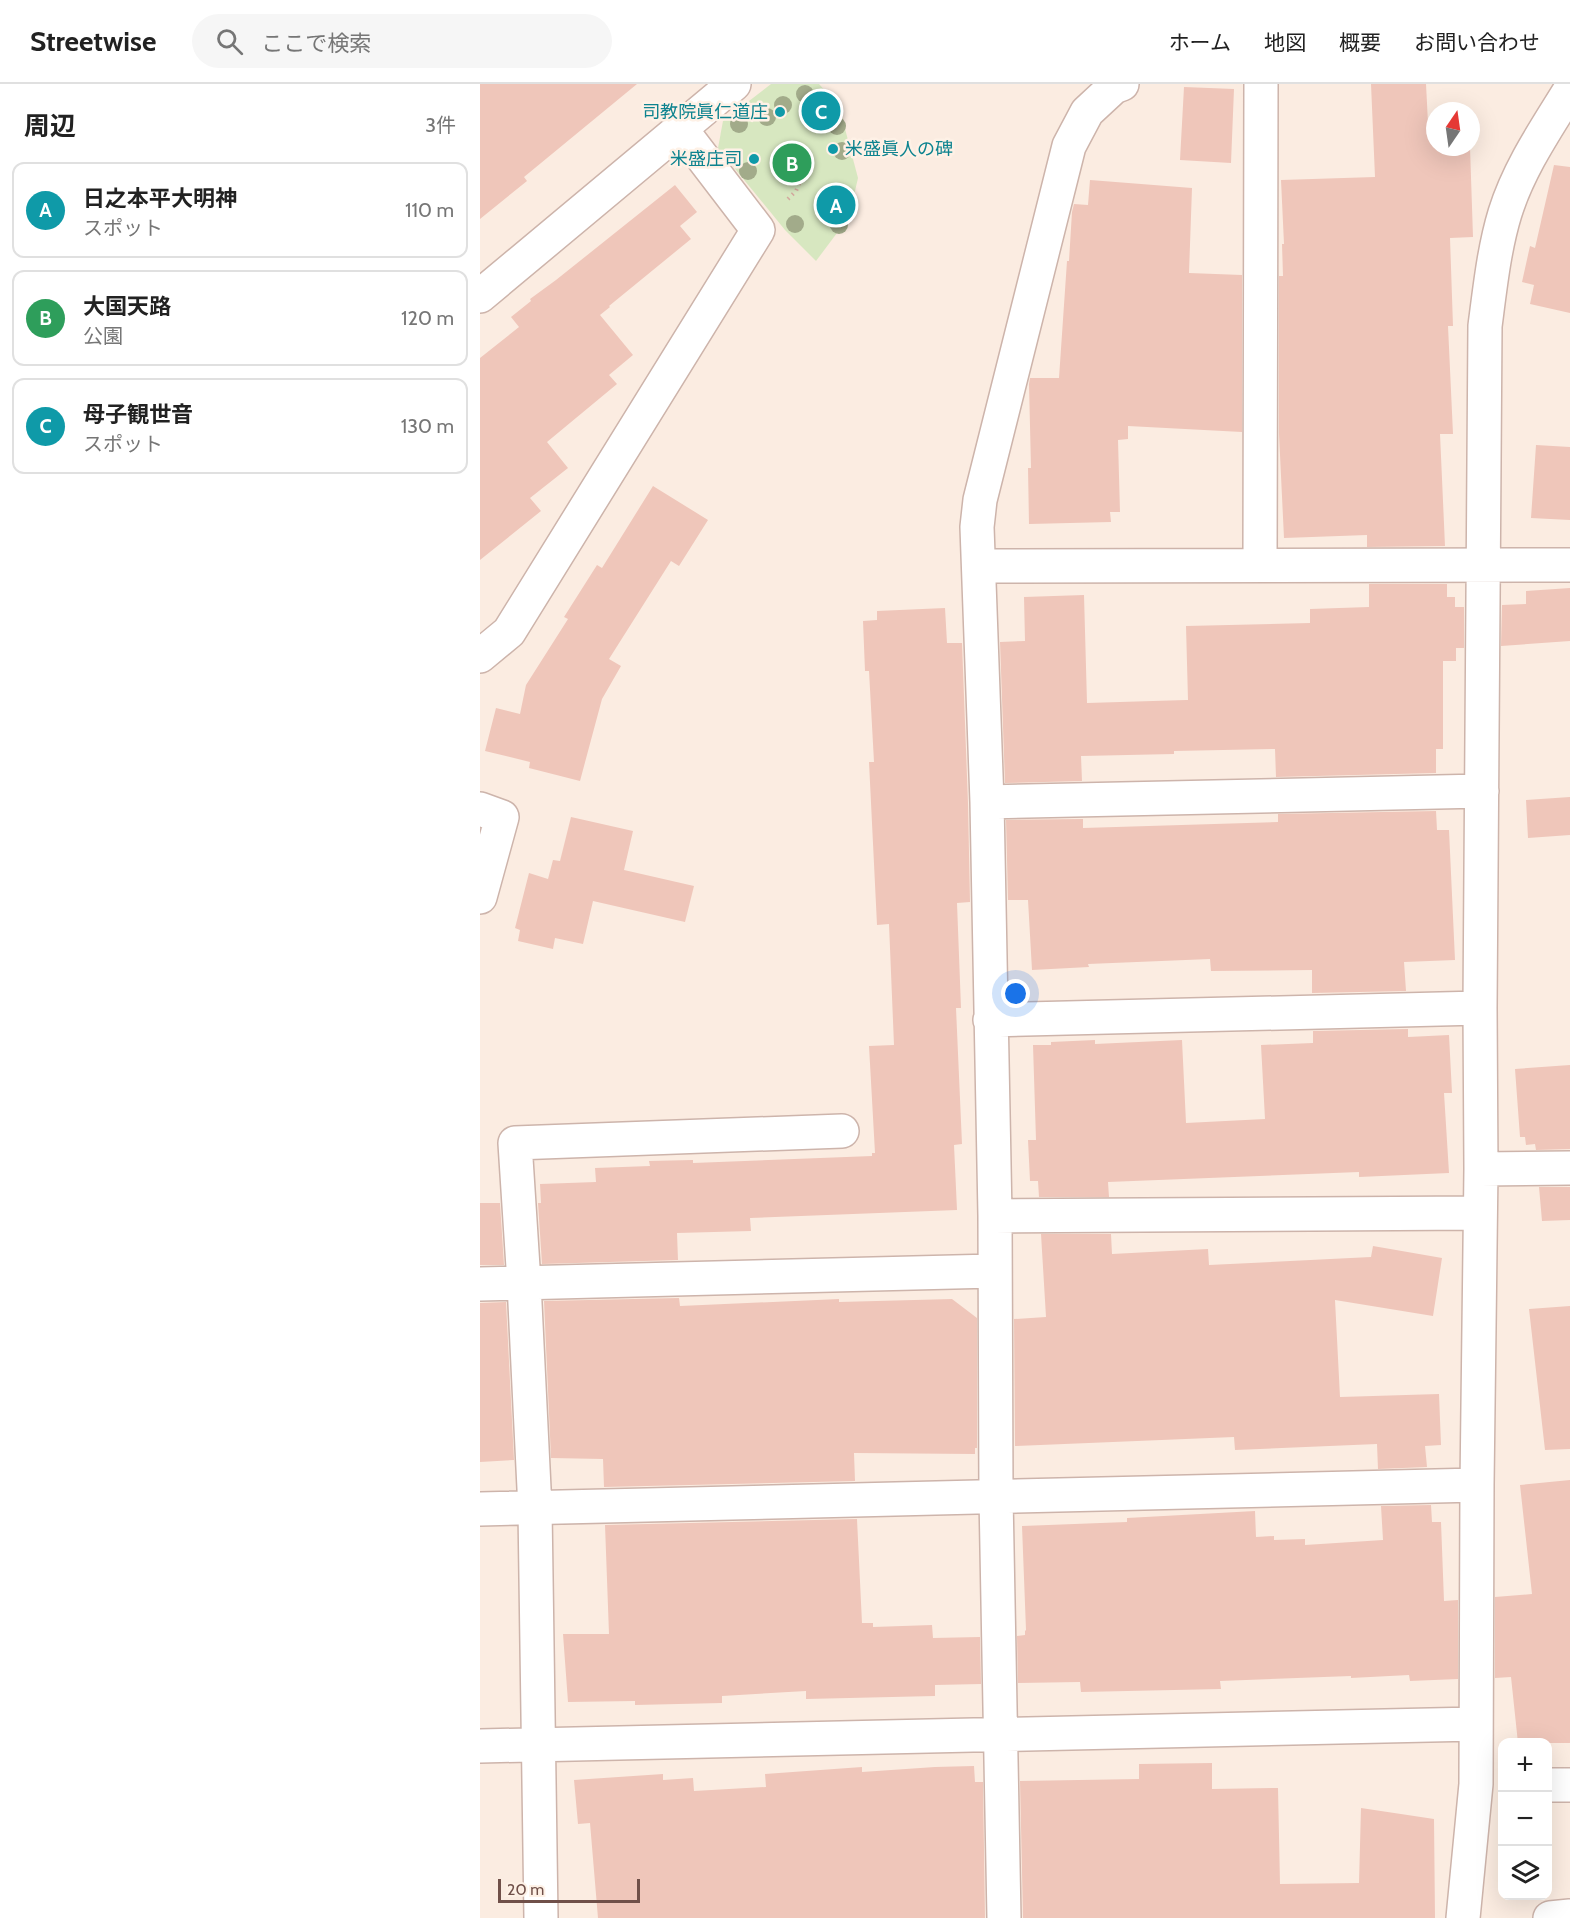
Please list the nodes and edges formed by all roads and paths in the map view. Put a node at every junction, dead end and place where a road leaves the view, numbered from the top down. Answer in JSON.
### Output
{"nodes":[{"id":1,"x":734,"y":84,"type":"edge"},
{"id":2,"x":1122,"y":84,"type":"edge"},
{"id":3,"x":1261,"y":84,"type":"edge"},
{"id":4,"x":1570,"y":90,"type":"edge"},
{"id":5,"x":680,"y":128,"type":"junction"},
{"id":6,"x":804,"y":172,"type":"dead end"},
{"id":7,"x":782,"y":206,"type":"dead end"},
{"id":8,"x":480,"y":296,"type":"edge"},
{"id":9,"x":1260,"y":565,"type":"junction"},
{"id":10,"x":1483,"y":565,"type":"junction"},
{"id":11,"x":1570,"y":565,"type":"edge"},
{"id":12,"x":979,"y":566,"type":"junction"},
{"id":13,"x":480,"y":656,"type":"edge"},
{"id":14,"x":1482,"y":791,"type":"junction"},
{"id":15,"x":987,"y":802,"type":"junction"},
{"id":16,"x":480,"y":809,"type":"edge"},
{"id":17,"x":480,"y":897,"type":"edge"},
{"id":18,"x":1480,"y":1008,"type":"junction"},
{"id":19,"x":990,"y":1020,"type":"junction"},
{"id":20,"x":842,"y":1131,"type":"dead end"},
{"id":21,"x":1570,"y":1168,"type":"edge"},
{"id":22,"x":1481,"y":1169,"type":"junction"},
{"id":23,"x":1479,"y":1213,"type":"junction"},
{"id":24,"x":995,"y":1216,"type":"junction"},
{"id":25,"x":994,"y":1271,"type":"junction"},
{"id":26,"x":525,"y":1283,"type":"junction"},
{"id":27,"x":480,"y":1284,"type":"edge"},
{"id":28,"x":1477,"y":1485,"type":"junction"},
{"id":29,"x":996,"y":1496,"type":"junction"},
{"id":30,"x":480,"y":1509,"type":"edge"},
{"id":31,"x":535,"y":1509,"type":"junction"},
{"id":32,"x":1476,"y":1724,"type":"junction"},
{"id":33,"x":1000,"y":1734,"type":"junction"},
{"id":34,"x":538,"y":1744,"type":"junction"},
{"id":35,"x":480,"y":1746,"type":"edge"},
{"id":36,"x":1489,"y":1784,"type":"edge"},
{"id":37,"x":1552,"y":1785,"type":"edge"},
{"id":38,"x":1570,"y":1785,"type":"edge"},
{"id":39,"x":1570,"y":1916,"type":"edge"},
{"id":40,"x":541,"y":1918,"type":"edge"},
{"id":41,"x":1004,"y":1918,"type":"edge"},
{"id":42,"x":1463,"y":1918,"type":"edge"},
{"id":43,"x":1550,"y":1918,"type":"edge"}],
"edges":[{"from":1,"to":5,"type":"street"},
{"from":2,"to":12,"type":"street"},
{"from":3,"to":9,"type":"street"},
{"from":4,"to":10,"type":"street"},
{"from":5,"to":8,"type":"street"},
{"from":5,"to":13,"type":"street"},
{"from":6,"to":7,"type":"path"},
{"from":9,"to":10,"type":"street"},
{"from":9,"to":12,"type":"street"},
{"from":10,"to":11,"type":"street"},
{"from":10,"to":14,"type":"street"},
{"from":12,"to":15,"type":"street"},
{"from":14,"to":15,"type":"street"},
{"from":14,"to":18,"type":"street"},
{"from":15,"to":19,"type":"street"},
{"from":16,"to":17,"type":"street"},
{"from":18,"to":19,"type":"street"},
{"from":18,"to":22,"type":"street"},
{"from":19,"to":24,"type":"street"},
{"from":20,"to":26,"type":"street"},
{"from":21,"to":22,"type":"street"},
{"from":22,"to":23,"type":"street"},
{"from":23,"to":24,"type":"street"},
{"from":23,"to":28,"type":"street"},
{"from":24,"to":25,"type":"street"},
{"from":25,"to":26,"type":"street"},
{"from":25,"to":29,"type":"street"},
{"from":26,"to":27,"type":"street"},
{"from":26,"to":31,"type":"street"},
{"from":28,"to":29,"type":"street"},
{"from":28,"to":32,"type":"street"},
{"from":29,"to":31,"type":"street"},
{"from":29,"to":33,"type":"street"},
{"from":30,"to":31,"type":"street"},
{"from":31,"to":34,"type":"street"},
{"from":32,"to":33,"type":"street"},
{"from":32,"to":36,"type":"street"},
{"from":33,"to":34,"type":"street"},
{"from":33,"to":41,"type":"street"},
{"from":34,"to":35,"type":"street"},
{"from":34,"to":40,"type":"street"},
{"from":36,"to":42,"type":"street"},
{"from":37,"to":38,"type":"street"},
{"from":39,"to":43,"type":"street"}]}
